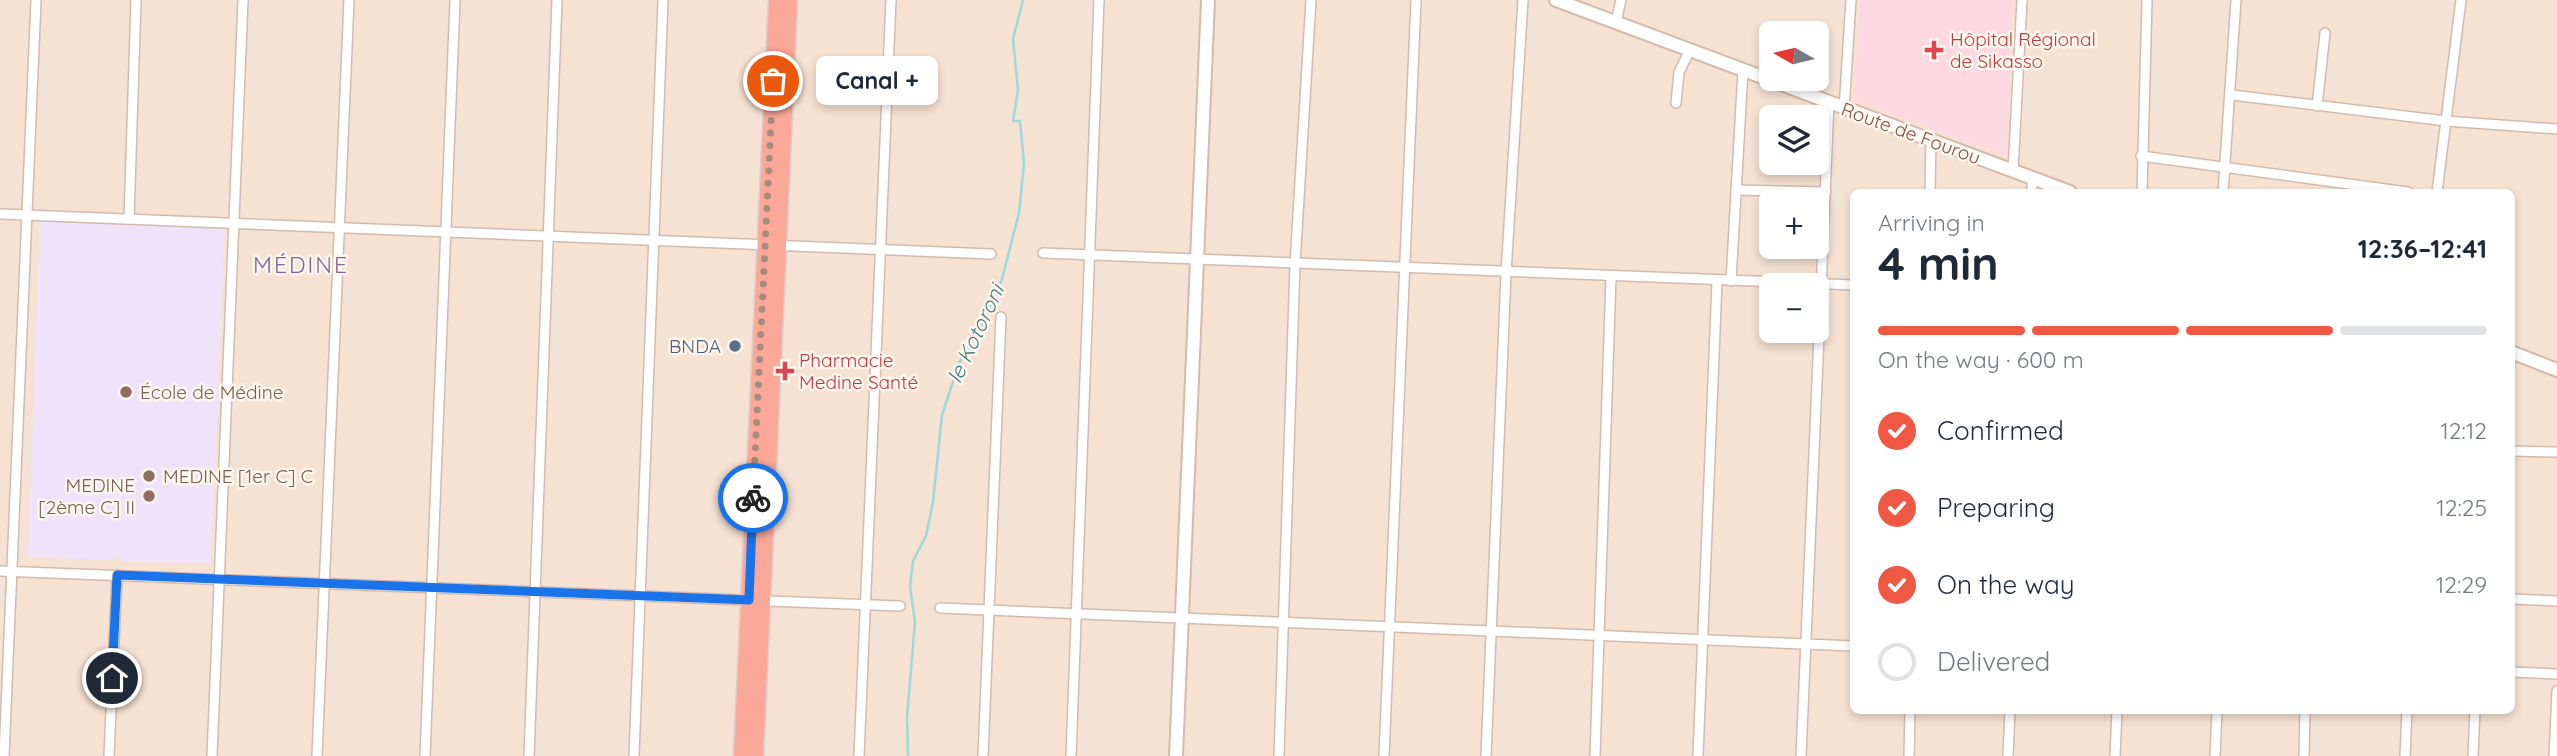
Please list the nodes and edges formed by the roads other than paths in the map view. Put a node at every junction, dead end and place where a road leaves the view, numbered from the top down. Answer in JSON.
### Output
{"nodes":[{"id":1,"x":36,"y":0,"type":"edge"},
{"id":2,"x":136,"y":0,"type":"edge"},
{"id":3,"x":243,"y":0,"type":"edge"},
{"id":4,"x":349,"y":0,"type":"edge"},
{"id":5,"x":455,"y":0,"type":"edge"},
{"id":6,"x":556,"y":0,"type":"edge"},
{"id":7,"x":663,"y":0,"type":"edge"},
{"id":8,"x":777,"y":0,"type":"edge"},
{"id":9,"x":789,"y":0,"type":"edge"},
{"id":10,"x":891,"y":0,"type":"edge"},
{"id":11,"x":1098,"y":0,"type":"edge"},
{"id":12,"x":1208,"y":0,"type":"edge"},
{"id":13,"x":1311,"y":0,"type":"edge"},
{"id":14,"x":1416,"y":0,"type":"edge"},
{"id":15,"x":1523,"y":0,"type":"edge"},
{"id":16,"x":1556,"y":0,"type":"edge"},
{"id":17,"x":1621,"y":0,"type":"edge"},
{"id":18,"x":1851,"y":0,"type":"edge"},
{"id":19,"x":2022,"y":0,"type":"edge"},
{"id":20,"x":2147,"y":0,"type":"edge"},
{"id":21,"x":2236,"y":0,"type":"edge"},
{"id":22,"x":2461,"y":0,"type":"edge"},
{"id":23,"x":1616,"y":22,"type":"junction"},
{"id":24,"x":2325,"y":33,"type":"dead end"},
{"id":25,"x":1690,"y":50,"type":"junction"},
{"id":26,"x":1743,"y":70,"type":"junction"},
{"id":27,"x":2232,"y":95,"type":"junction"},
{"id":28,"x":1829,"y":102,"type":"junction"},
{"id":29,"x":1676,"y":103,"type":"dead end"},
{"id":30,"x":2317,"y":106,"type":"junction"},
{"id":31,"x":1844,"y":109,"type":"junction"},
{"id":32,"x":2446,"y":121,"type":"junction"},
{"id":33,"x":2557,"y":129,"type":"edge"},
{"id":34,"x":1931,"y":140,"type":"junction"},
{"id":35,"x":2141,"y":156,"type":"junction"},
{"id":36,"x":2225,"y":167,"type":"junction"},
{"id":37,"x":2013,"y":171,"type":"junction"},
{"id":38,"x":2032,"y":179,"type":"junction"},
{"id":39,"x":1826,"y":189,"type":"edge"},
{"id":40,"x":1930,"y":189,"type":"edge"},
{"id":41,"x":2032,"y":189,"type":"edge"},
{"id":42,"x":2061,"y":189,"type":"edge"},
{"id":43,"x":2142,"y":189,"type":"edge"},
{"id":44,"x":2223,"y":189,"type":"edge"},
{"id":45,"x":2386,"y":189,"type":"edge"},
{"id":46,"x":2437,"y":189,"type":"edge"},
{"id":47,"x":1736,"y":190,"type":"junction"},
{"id":48,"x":1759,"y":191,"type":"edge"},
{"id":49,"x":0,"y":214,"type":"edge"},
{"id":50,"x":27,"y":215,"type":"junction"},
{"id":51,"x":129,"y":219,"type":"junction"},
{"id":52,"x":232,"y":223,"type":"junction"},
{"id":53,"x":338,"y":227,"type":"junction"},
{"id":54,"x":446,"y":231,"type":"junction"},
{"id":55,"x":547,"y":237,"type":"junction"},
{"id":56,"x":651,"y":238,"type":"junction"},
{"id":57,"x":771,"y":243,"type":"junction"},
{"id":58,"x":880,"y":248,"type":"junction"},
{"id":59,"x":1043,"y":253,"type":"dead end"},
{"id":60,"x":990,"y":254,"type":"dead end"},
{"id":61,"x":1091,"y":255,"type":"junction"},
{"id":62,"x":1198,"y":259,"type":"junction"},
{"id":63,"x":1295,"y":264,"type":"junction"},
{"id":64,"x":1402,"y":267,"type":"junction"},
{"id":65,"x":1506,"y":273,"type":"junction"},
{"id":66,"x":1611,"y":277,"type":"junction"},
{"id":67,"x":1717,"y":281,"type":"junction"},
{"id":68,"x":1731,"y":281,"type":"junction"},
{"id":69,"x":1759,"y":282,"type":"edge"},
{"id":70,"x":1829,"y":283,"type":"edge"},
{"id":71,"x":1850,"y":285,"type":"edge"},
{"id":72,"x":1001,"y":317,"type":"dead end"},
{"id":73,"x":1819,"y":343,"type":"edge"},
{"id":74,"x":2515,"y":354,"type":"edge"},
{"id":75,"x":2557,"y":370,"type":"edge"},
{"id":76,"x":2515,"y":450,"type":"edge"},
{"id":77,"x":2557,"y":452,"type":"edge"},
{"id":78,"x":0,"y":570,"type":"edge"},
{"id":79,"x":13,"y":571,"type":"junction"},
{"id":80,"x":117,"y":575,"type":"junction"},
{"id":81,"x":217,"y":579,"type":"junction"},
{"id":82,"x":323,"y":583,"type":"junction"},
{"id":83,"x":432,"y":587,"type":"junction"},
{"id":84,"x":536,"y":592,"type":"junction"},
{"id":85,"x":639,"y":596,"type":"junction"},
{"id":86,"x":2515,"y":599,"type":"edge"},
{"id":87,"x":755,"y":600,"type":"junction"},
{"id":88,"x":2557,"y":601,"type":"edge"},
{"id":89,"x":865,"y":604,"type":"junction"},
{"id":90,"x":900,"y":606,"type":"dead end"},
{"id":91,"x":940,"y":608,"type":"dead end"},
{"id":92,"x":989,"y":611,"type":"junction"},
{"id":93,"x":1076,"y":614,"type":"junction"},
{"id":94,"x":1182,"y":619,"type":"junction"},
{"id":95,"x":1286,"y":622,"type":"junction"},
{"id":96,"x":1390,"y":625,"type":"junction"},
{"id":97,"x":1491,"y":629,"type":"junction"},
{"id":98,"x":1601,"y":635,"type":"junction"},
{"id":99,"x":1703,"y":640,"type":"junction"},
{"id":100,"x":1805,"y":644,"type":"junction"},
{"id":101,"x":1850,"y":646,"type":"edge"},
{"id":102,"x":2515,"y":672,"type":"edge"},
{"id":103,"x":2557,"y":674,"type":"edge"},
{"id":104,"x":2557,"y":691,"type":"edge"},
{"id":105,"x":1910,"y":714,"type":"edge"},
{"id":106,"x":2010,"y":714,"type":"edge"},
{"id":107,"x":2117,"y":714,"type":"edge"},
{"id":108,"x":2217,"y":714,"type":"edge"},
{"id":109,"x":2305,"y":714,"type":"edge"},
{"id":110,"x":2407,"y":714,"type":"edge"},
{"id":111,"x":2474,"y":714,"type":"edge"},
{"id":112,"x":4,"y":756,"type":"edge"},
{"id":113,"x":109,"y":756,"type":"edge"},
{"id":114,"x":212,"y":756,"type":"edge"},
{"id":115,"x":317,"y":756,"type":"edge"},
{"id":116,"x":425,"y":756,"type":"edge"},
{"id":117,"x":529,"y":756,"type":"edge"},
{"id":118,"x":634,"y":756,"type":"edge"},
{"id":119,"x":742,"y":756,"type":"edge"},
{"id":120,"x":755,"y":756,"type":"edge"},
{"id":121,"x":859,"y":756,"type":"edge"},
{"id":122,"x":983,"y":756,"type":"edge"},
{"id":123,"x":1071,"y":756,"type":"edge"},
{"id":124,"x":1177,"y":756,"type":"edge"},
{"id":125,"x":1279,"y":756,"type":"edge"},
{"id":126,"x":1384,"y":756,"type":"edge"},
{"id":127,"x":1486,"y":756,"type":"edge"},
{"id":128,"x":1594,"y":756,"type":"edge"},
{"id":129,"x":1698,"y":756,"type":"edge"},
{"id":130,"x":1801,"y":756,"type":"edge"},
{"id":131,"x":1909,"y":756,"type":"edge"},
{"id":132,"x":2008,"y":756,"type":"edge"},
{"id":133,"x":2115,"y":756,"type":"edge"},
{"id":134,"x":2215,"y":756,"type":"edge"},
{"id":135,"x":2304,"y":756,"type":"edge"},
{"id":136,"x":2405,"y":756,"type":"edge"},
{"id":137,"x":2473,"y":756,"type":"edge"},
{"id":138,"x":2554,"y":756,"type":"edge"}],
"edges":[{"from":1,"to":50,"type":"street"},
{"from":2,"to":51,"type":"street"},
{"from":3,"to":52,"type":"street"},
{"from":4,"to":53,"type":"street"},
{"from":5,"to":54,"type":"street"},
{"from":6,"to":55,"type":"street"},
{"from":7,"to":56,"type":"street"},
{"from":8,"to":57,"type":"highway"},
{"from":9,"to":57,"type":"highway"},
{"from":10,"to":58,"type":"street"},
{"from":11,"to":61,"type":"street"},
{"from":12,"to":62,"type":"street"},
{"from":13,"to":63,"type":"street"},
{"from":14,"to":64,"type":"street"},
{"from":15,"to":65,"type":"street"},
{"from":16,"to":23,"type":"street","name":"Route de Fourou"},
{"from":17,"to":23,"type":"street"},
{"from":18,"to":31,"type":"street"},
{"from":19,"to":37,"type":"street"},
{"from":20,"to":35,"type":"street"},
{"from":21,"to":27,"type":"street"},
{"from":22,"to":32,"type":"street"},
{"from":23,"to":25,"type":"street","name":"Route de Fourou"},
{"from":24,"to":30,"type":"street"},
{"from":25,"to":26,"type":"street","name":"Route de Fourou"},
{"from":25,"to":29,"type":"street"},
{"from":26,"to":28,"type":"street","name":"Route de Fourou"},
{"from":26,"to":47,"type":"street"},
{"from":27,"to":30,"type":"street"},
{"from":27,"to":36,"type":"street"},
{"from":28,"to":31,"type":"street","name":"Route de Fourou"},
{"from":28,"to":39,"type":"street"},
{"from":30,"to":32,"type":"street"},
{"from":31,"to":34,"type":"street","name":"Route de Fourou"},
{"from":32,"to":33,"type":"street"},
{"from":32,"to":46,"type":"street"},
{"from":34,"to":37,"type":"street","name":"Route de Fourou"},
{"from":34,"to":40,"type":"street"},
{"from":35,"to":36,"type":"street"},
{"from":35,"to":43,"type":"street"},
{"from":36,"to":44,"type":"street"},
{"from":36,"to":45,"type":"street"},
{"from":37,"to":38,"type":"street","name":"Route de Fourou"},
{"from":38,"to":41,"type":"street"},
{"from":38,"to":42,"type":"street","name":"Route de Fourou"},
{"from":47,"to":48,"type":"street"},
{"from":47,"to":68,"type":"street"},
{"from":49,"to":50,"type":"street"},
{"from":50,"to":51,"type":"street"},
{"from":50,"to":79,"type":"street"},
{"from":51,"to":52,"type":"street"},
{"from":52,"to":53,"type":"street"},
{"from":52,"to":81,"type":"street"},
{"from":53,"to":54,"type":"street"},
{"from":53,"to":82,"type":"street"},
{"from":54,"to":55,"type":"street"},
{"from":54,"to":83,"type":"street"},
{"from":55,"to":56,"type":"street"},
{"from":55,"to":84,"type":"street"},
{"from":56,"to":57,"type":"street"},
{"from":56,"to":85,"type":"street"},
{"from":57,"to":58,"type":"street"},
{"from":57,"to":87,"type":"highway"},
{"from":58,"to":60,"type":"street"},
{"from":58,"to":89,"type":"street"},
{"from":59,"to":61,"type":"street"},
{"from":61,"to":62,"type":"street"},
{"from":61,"to":93,"type":"street"},
{"from":62,"to":63,"type":"street"},
{"from":62,"to":94,"type":"street"},
{"from":63,"to":64,"type":"street"},
{"from":63,"to":95,"type":"street"},
{"from":64,"to":65,"type":"street"},
{"from":64,"to":96,"type":"street"},
{"from":65,"to":66,"type":"street"},
{"from":65,"to":97,"type":"street"},
{"from":66,"to":67,"type":"street"},
{"from":66,"to":98,"type":"street"},
{"from":67,"to":68,"type":"street"},
{"from":67,"to":99,"type":"street"},
{"from":68,"to":69,"type":"street"},
{"from":70,"to":71,"type":"street"},
{"from":72,"to":92,"type":"street"},
{"from":73,"to":100,"type":"street"},
{"from":74,"to":75,"type":"street"},
{"from":76,"to":77,"type":"street"},
{"from":78,"to":79,"type":"street"},
{"from":79,"to":80,"type":"street"},
{"from":79,"to":112,"type":"street"},
{"from":80,"to":81,"type":"street"},
{"from":80,"to":113,"type":"street"},
{"from":81,"to":82,"type":"street"},
{"from":81,"to":114,"type":"street"},
{"from":82,"to":83,"type":"street"},
{"from":82,"to":115,"type":"street"},
{"from":83,"to":84,"type":"street"},
{"from":83,"to":116,"type":"street"},
{"from":84,"to":85,"type":"street"},
{"from":84,"to":117,"type":"street"},
{"from":85,"to":87,"type":"street"},
{"from":85,"to":118,"type":"street"},
{"from":86,"to":88,"type":"street"},
{"from":87,"to":89,"type":"street"},
{"from":87,"to":119,"type":"highway"},
{"from":87,"to":120,"type":"highway"},
{"from":89,"to":90,"type":"street"},
{"from":89,"to":121,"type":"street"},
{"from":91,"to":92,"type":"street"},
{"from":92,"to":93,"type":"street"},
{"from":92,"to":122,"type":"street"},
{"from":93,"to":94,"type":"street"},
{"from":93,"to":123,"type":"street"},
{"from":94,"to":95,"type":"street"},
{"from":94,"to":124,"type":"street"},
{"from":95,"to":96,"type":"street"},
{"from":95,"to":125,"type":"street"},
{"from":96,"to":97,"type":"street"},
{"from":96,"to":126,"type":"street"},
{"from":97,"to":98,"type":"street"},
{"from":97,"to":127,"type":"street"},
{"from":98,"to":99,"type":"street"},
{"from":98,"to":128,"type":"street"},
{"from":99,"to":100,"type":"street"},
{"from":99,"to":129,"type":"street"},
{"from":100,"to":101,"type":"street"},
{"from":100,"to":130,"type":"street"},
{"from":102,"to":103,"type":"street"},
{"from":104,"to":138,"type":"street"},
{"from":105,"to":131,"type":"street"},
{"from":106,"to":132,"type":"street"},
{"from":107,"to":133,"type":"street"},
{"from":108,"to":134,"type":"street"},
{"from":109,"to":135,"type":"street"},
{"from":110,"to":136,"type":"street"},
{"from":111,"to":137,"type":"street"}]}
